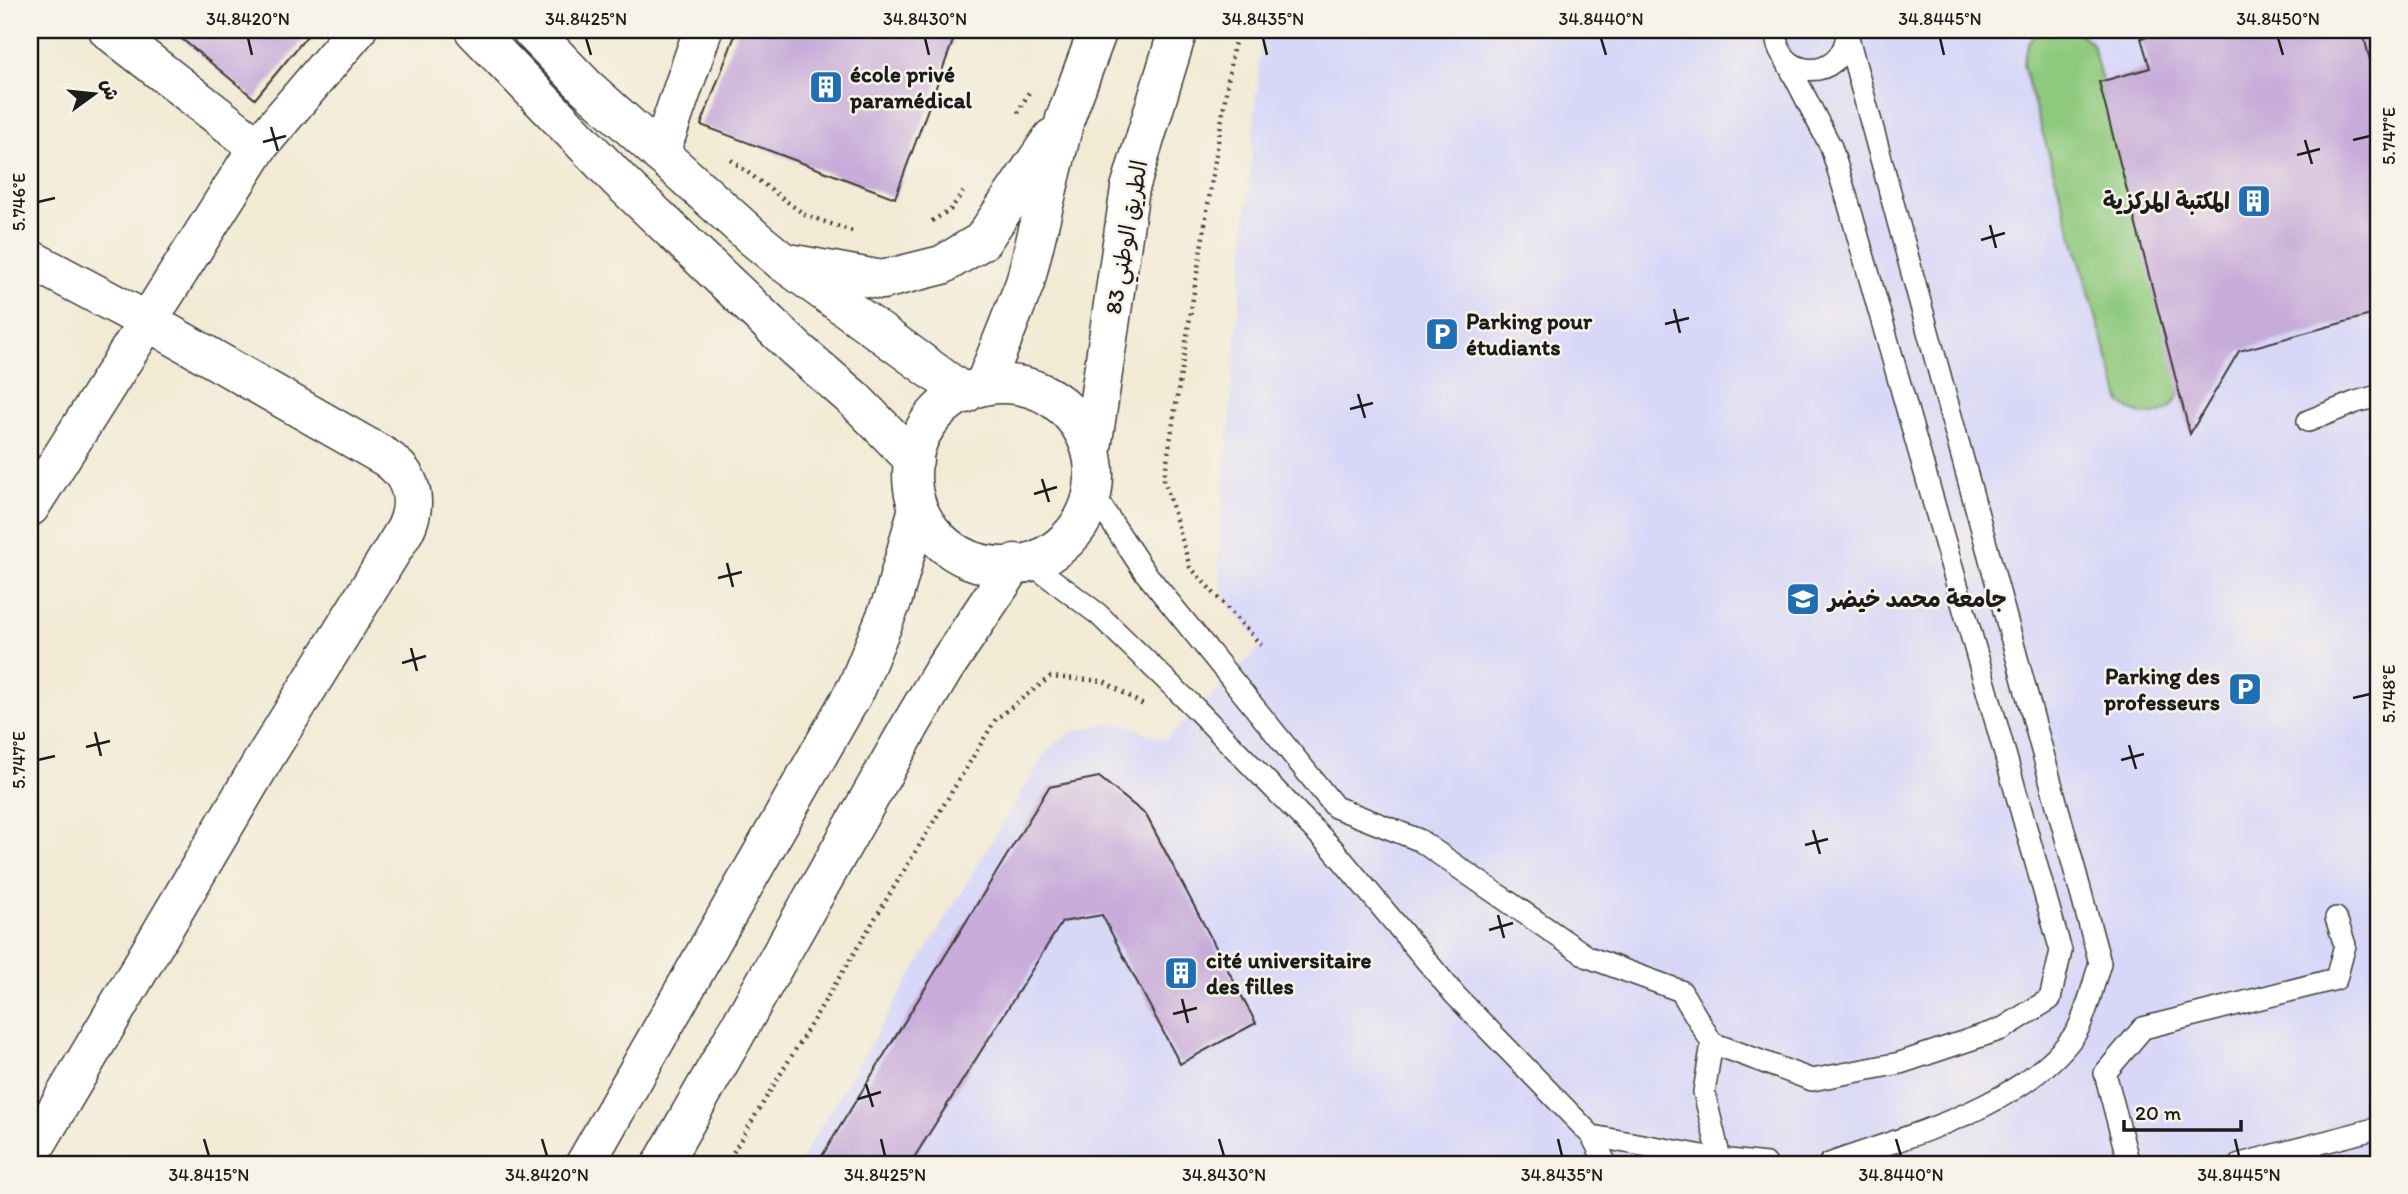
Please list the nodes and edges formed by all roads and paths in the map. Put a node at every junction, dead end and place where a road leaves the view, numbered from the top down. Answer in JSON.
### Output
{"nodes":[{"id":1,"x":108,"y":30,"type":"edge"},
{"id":2,"x":357,"y":30,"type":"edge"},
{"id":3,"x":474,"y":30,"type":"edge"},
{"id":4,"x":531,"y":30,"type":"edge"},
{"id":5,"x":703,"y":30,"type":"edge"},
{"id":6,"x":1098,"y":30,"type":"edge"},
{"id":7,"x":1178,"y":30,"type":"edge"},
{"id":8,"x":1239,"y":30,"type":"edge"},
{"id":9,"x":1776,"y":30,"type":"edge"},
{"id":10,"x":1847,"y":32,"type":"edge"},
{"id":11,"x":1786,"y":60,"type":"junction"},
{"id":12,"x":1031,"y":89,"type":"dead end"},
{"id":13,"x":1065,"y":118,"type":"junction"},
{"id":14,"x":1013,"y":123,"type":"dead end"},
{"id":15,"x":258,"y":147,"type":"junction"},
{"id":16,"x":660,"y":154,"type":"junction"},
{"id":17,"x":729,"y":159,"type":"dead end"},
{"id":18,"x":967,"y":187,"type":"dead end"},
{"id":19,"x":928,"y":224,"type":"dead end"},
{"id":20,"x":856,"y":233,"type":"dead end"},
{"id":21,"x":30,"y":259,"type":"edge"},
{"id":22,"x":783,"y":262,"type":"junction"},
{"id":23,"x":147,"y":321,"type":"junction"},
{"id":24,"x":975,"y":390,"type":"junction"},
{"id":25,"x":2378,"y":396,"type":"edge"},
{"id":26,"x":2308,"y":421,"type":"dead end"},
{"id":27,"x":1092,"y":448,"type":"junction"},
{"id":28,"x":914,"y":460,"type":"junction"},
{"id":29,"x":1093,"y":494,"type":"junction"},
{"id":30,"x":30,"y":507,"type":"edge"},
{"id":31,"x":918,"y":508,"type":"junction"},
{"id":32,"x":1022,"y":563,"type":"junction"},
{"id":33,"x":1262,"y":646,"type":"dead end"},
{"id":34,"x":1147,"y":707,"type":"dead end"},
{"id":35,"x":2336,"y":918,"type":"dead end"},
{"id":36,"x":1712,"y":1043,"type":"junction"},
{"id":37,"x":2378,"y":1128,"type":"edge"},
{"id":38,"x":1592,"y":1136,"type":"junction"},
{"id":39,"x":30,"y":1155,"type":"edge"},
{"id":40,"x":1721,"y":1162,"type":"edge"},
{"id":41,"x":585,"y":1164,"type":"edge"},
{"id":42,"x":662,"y":1164,"type":"edge"},
{"id":43,"x":726,"y":1164,"type":"edge"},
{"id":44,"x":1606,"y":1164,"type":"edge"},
{"id":45,"x":1766,"y":1164,"type":"edge"},
{"id":46,"x":1829,"y":1164,"type":"edge"},
{"id":47,"x":2129,"y":1164,"type":"edge"},
{"id":48,"x":2240,"y":1164,"type":"edge"}],
"edges":[{"from":1,"to":15,"type":"main road"},
{"from":2,"to":15,"type":"main road"},
{"from":3,"to":28,"type":"main road"},
{"from":4,"to":16,"type":"main road"},
{"from":5,"to":16,"type":"main road"},
{"from":6,"to":13,"type":"main road"},
{"from":7,"to":27,"type":"main road","name":"الطريق الوطني 83"},
{"from":8,"to":33,"type":"path"},
{"from":9,"to":11,"type":"lane"},
{"from":10,"to":11,"type":"lane"},
{"from":10,"to":46,"type":"lane"},
{"from":11,"to":36,"type":"lane"},
{"from":12,"to":14,"type":"path"},
{"from":13,"to":22,"type":"main road"},
{"from":13,"to":24,"type":"main road"},
{"from":15,"to":23,"type":"main road"},
{"from":16,"to":22,"type":"main road"},
{"from":17,"to":20,"type":"path"},
{"from":18,"to":19,"type":"path"},
{"from":21,"to":23,"type":"main road"},
{"from":22,"to":24,"type":"main road"},
{"from":23,"to":30,"type":"main road"},
{"from":23,"to":39,"type":"main road"},
{"from":24,"to":27,"type":"main road"},
{"from":24,"to":28,"type":"main road"},
{"from":25,"to":26,"type":"lane"},
{"from":27,"to":29,"type":"main road"},
{"from":28,"to":31,"type":"main road"},
{"from":29,"to":32,"type":"main road"},
{"from":29,"to":36,"type":"lane"},
{"from":31,"to":32,"type":"main road"},
{"from":31,"to":41,"type":"main road"},
{"from":32,"to":38,"type":"lane"},
{"from":32,"to":42,"type":"main road"},
{"from":34,"to":43,"type":"path"},
{"from":35,"to":47,"type":"lane"},
{"from":36,"to":40,"type":"lane"},
{"from":37,"to":48,"type":"lane"},
{"from":38,"to":40,"type":"lane"},
{"from":38,"to":44,"type":"lane"},
{"from":40,"to":45,"type":"lane"}]}
